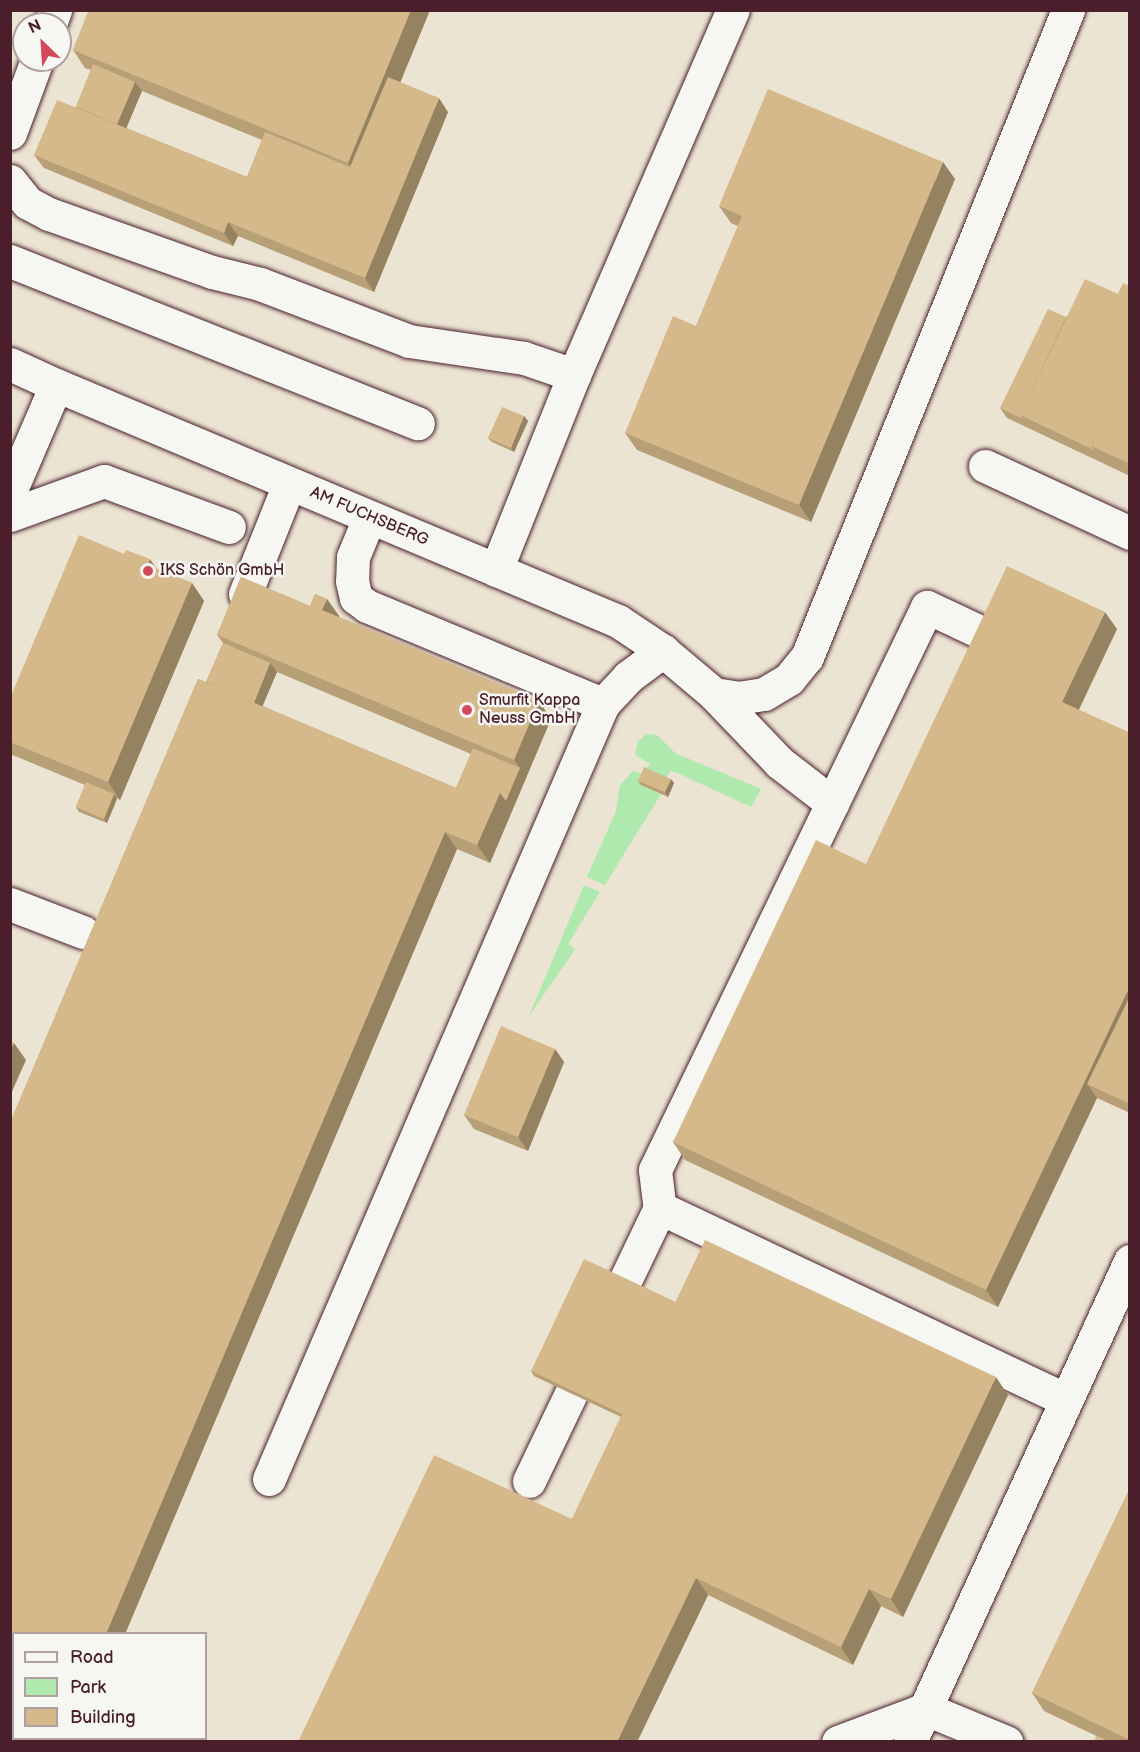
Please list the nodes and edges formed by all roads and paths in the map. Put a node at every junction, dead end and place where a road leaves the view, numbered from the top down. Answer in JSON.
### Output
{"nodes":[{"id":1,"x":733,"y":10,"type":"edge"},
{"id":2,"x":1068,"y":10,"type":"edge"},
{"id":3,"x":33,"y":72,"type":"edge"},
{"id":4,"x":10,"y":133,"type":"edge"},
{"id":5,"x":10,"y":181,"type":"edge"},
{"id":6,"x":10,"y":261,"type":"edge"},
{"id":7,"x":10,"y":364,"type":"edge"},
{"id":8,"x":574,"y":375,"type":"junction"},
{"id":9,"x":56,"y":386,"type":"junction"},
{"id":10,"x":418,"y":423,"type":"dead end"},
{"id":11,"x":985,"y":466,"type":"dead end"},
{"id":12,"x":289,"y":484,"type":"junction"},
{"id":13,"x":10,"y":492,"type":"edge"},
{"id":14,"x":10,"y":515,"type":"edge"},
{"id":15,"x":369,"y":518,"type":"junction"},
{"id":16,"x":229,"y":527,"type":"dead end"},
{"id":17,"x":1130,"y":533,"type":"edge"},
{"id":18,"x":496,"y":570,"type":"junction"},
{"id":19,"x":245,"y":594,"type":"edge"},
{"id":20,"x":993,"y":638,"type":"edge"},
{"id":21,"x":663,"y":651,"type":"junction"},
{"id":22,"x":714,"y":694,"type":"junction"},
{"id":23,"x":603,"y":704,"type":"junction"},
{"id":24,"x":832,"y":803,"type":"junction"},
{"id":25,"x":10,"y":904,"type":"edge"},
{"id":26,"x":83,"y":932,"type":"dead end"},
{"id":27,"x":660,"y":1208,"type":"junction"},
{"id":28,"x":1130,"y":1262,"type":"edge"},
{"id":29,"x":1118,"y":1316,"type":"edge"},
{"id":30,"x":1066,"y":1400,"type":"junction"},
{"id":31,"x":269,"y":1479,"type":"dead end"},
{"id":32,"x":529,"y":1481,"type":"dead end"},
{"id":33,"x":926,"y":1709,"type":"junction"},
{"id":34,"x":838,"y":1742,"type":"edge"},
{"id":35,"x":910,"y":1742,"type":"edge"},
{"id":36,"x":1005,"y":1742,"type":"edge"}],
"edges":[{"from":1,"to":8,"type":"street"},
{"from":2,"to":22,"type":"street"},
{"from":3,"to":4,"type":"street"},
{"from":5,"to":8,"type":"street"},
{"from":6,"to":10,"type":"street"},
{"from":7,"to":9,"type":"street","name":"AM FUCHSBERG"},
{"from":8,"to":18,"type":"street"},
{"from":9,"to":12,"type":"street","name":"AM FUCHSBERG"},
{"from":9,"to":13,"type":"street"},
{"from":11,"to":17,"type":"street"},
{"from":12,"to":15,"type":"street","name":"AM FUCHSBERG"},
{"from":12,"to":19,"type":"street"},
{"from":14,"to":16,"type":"street"},
{"from":15,"to":18,"type":"street","name":"AM FUCHSBERG"},
{"from":15,"to":23,"type":"street"},
{"from":18,"to":21,"type":"street","name":"AM FUCHSBERG"},
{"from":20,"to":24,"type":"street"},
{"from":21,"to":22,"type":"street","name":"AM FUCHSBERG"},
{"from":21,"to":23,"type":"street"},
{"from":22,"to":24,"type":"street","name":"AM FUCHSBERG"},
{"from":23,"to":31,"type":"street"},
{"from":24,"to":27,"type":"street"},
{"from":25,"to":26,"type":"street"},
{"from":27,"to":30,"type":"street"},
{"from":27,"to":32,"type":"street"},
{"from":28,"to":29,"type":"street"},
{"from":29,"to":30,"type":"street"},
{"from":30,"to":33,"type":"street"},
{"from":33,"to":34,"type":"street"},
{"from":33,"to":35,"type":"street"},
{"from":33,"to":36,"type":"street"}]}
